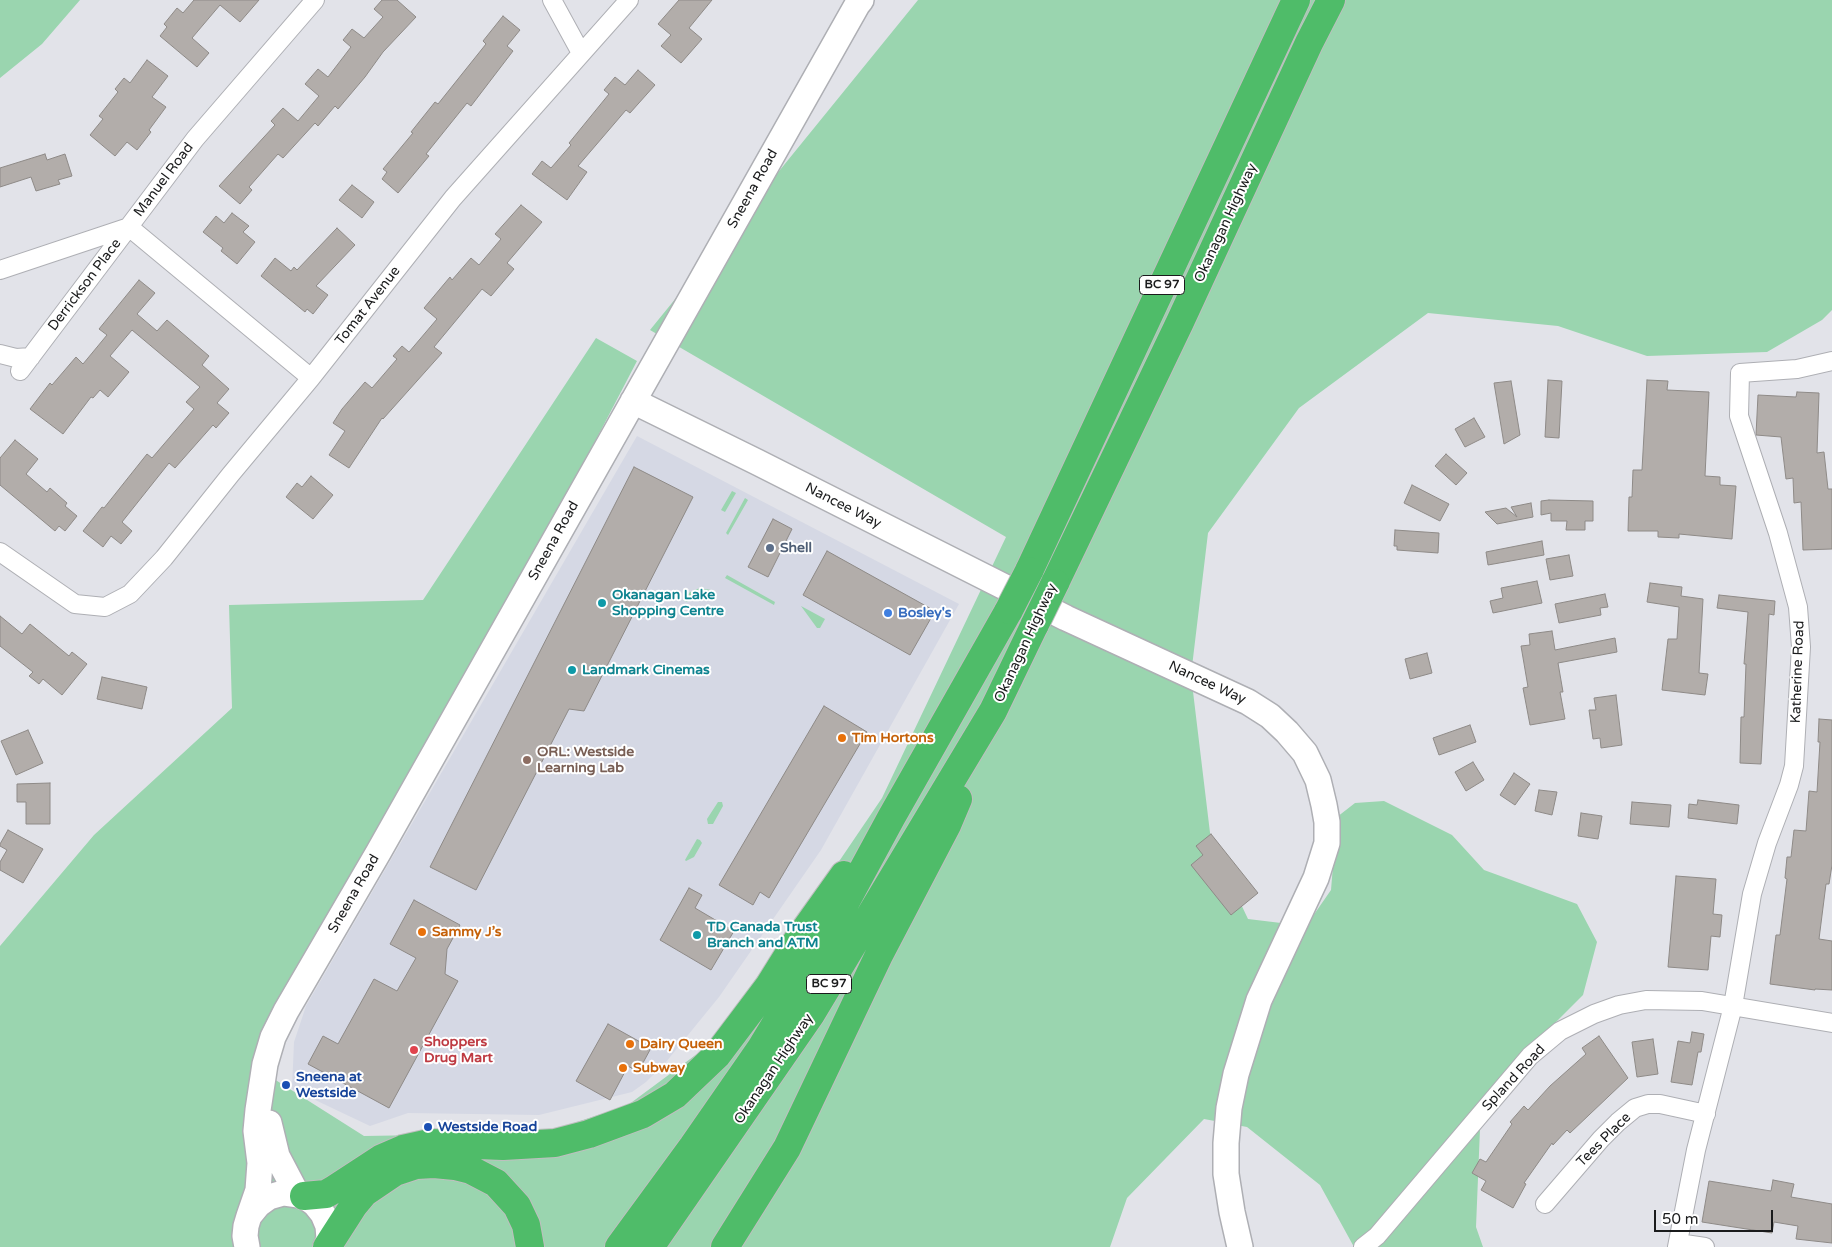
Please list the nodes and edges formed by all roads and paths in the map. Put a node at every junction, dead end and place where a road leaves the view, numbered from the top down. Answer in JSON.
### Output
{"nodes":[{"id":1,"x":315,"y":0,"type":"edge"},
{"id":2,"x":552,"y":0,"type":"edge"},
{"id":3,"x":629,"y":0,"type":"edge"},
{"id":4,"x":861,"y":0,"type":"edge"},
{"id":5,"x":1296,"y":0,"type":"edge"},
{"id":6,"x":1331,"y":0,"type":"edge"},
{"id":7,"x":581,"y":53,"type":"junction"},
{"id":8,"x":129,"y":227,"type":"junction"},
{"id":9,"x":0,"y":270,"type":"edge"},
{"id":10,"x":0,"y":354,"type":"edge"},
{"id":11,"x":31,"y":357,"type":"junction"},
{"id":12,"x":1832,"y":361,"type":"edge"},
{"id":13,"x":20,"y":371,"type":"dead end"},
{"id":14,"x":311,"y":378,"type":"junction"},
{"id":15,"x":632,"y":402,"type":"junction"},
{"id":16,"x":0,"y":552,"type":"edge"},
{"id":17,"x":994,"y":711,"type":"junction"},
{"id":18,"x":891,"y":818,"type":"junction"},
{"id":19,"x":1733,"y":1006,"type":"junction"},
{"id":20,"x":1832,"y":1023,"type":"edge"},
{"id":21,"x":261,"y":1089,"type":"junction"},
{"id":22,"x":1706,"y":1114,"type":"junction"},
{"id":23,"x":300,"y":1195,"type":"junction"},
{"id":24,"x":1545,"y":1204,"type":"dead end"},
{"id":25,"x":245,"y":1236,"type":"edge"},
{"id":26,"x":1678,"y":1245,"type":"edge"},
{"id":27,"x":327,"y":1247,"type":"edge"},
{"id":28,"x":530,"y":1247,"type":"edge"},
{"id":29,"x":619,"y":1247,"type":"edge"},
{"id":30,"x":650,"y":1247,"type":"edge"},
{"id":31,"x":725,"y":1247,"type":"edge"},
{"id":32,"x":1240,"y":1247,"type":"edge"},
{"id":33,"x":1363,"y":1247,"type":"edge"},
{"id":34,"x":1704,"y":1247,"type":"edge"}],
"edges":[{"from":1,"to":8,"type":"street","name":"Manuel Road"},
{"from":2,"to":7,"type":"street"},
{"from":3,"to":7,"type":"street","name":"Tomat Avenue"},
{"from":4,"to":15,"type":"street","name":"Sneena Road"},
{"from":5,"to":18,"type":"highway","name":"Okanagan Highway","number":"BC 97","bridge":true},
{"from":6,"to":17,"type":"highway","name":"Okanagan Highway","number":"BC 97","bridge":true},
{"from":7,"to":14,"type":"street","name":"Tomat Avenue"},
{"from":8,"to":9,"type":"street","name":"Derrickson Place"},
{"from":8,"to":11,"type":"street","name":"Derrickson Place"},
{"from":8,"to":14,"type":"street","name":"Manuel Road"},
{"from":10,"to":11,"type":"street"},
{"from":11,"to":13,"type":"street","name":"Derrickson Place"},
{"from":12,"to":19,"type":"street","name":"Katherine Road"},
{"from":14,"to":16,"type":"street","name":"Tomat Avenue"},
{"from":15,"to":21,"type":"street","name":"Sneena Road"},
{"from":15,"to":32,"type":"street","name":"Nancee Way"},
{"from":17,"to":30,"type":"highway","name":"Okanagan Highway","number":"BC 97"},
{"from":17,"to":31,"type":"highway"},
{"from":18,"to":23,"type":"highway"},
{"from":18,"to":29,"type":"highway","name":"Okanagan Highway","number":"BC 97"},
{"from":19,"to":20,"type":"street","name":"Spland Road"},
{"from":19,"to":22,"type":"street"},
{"from":19,"to":33,"type":"street","name":"Spland Road"},
{"from":21,"to":23,"type":"street","name":"Sneena Road"},
{"from":21,"to":25,"type":"street","name":"Sneena Road"},
{"from":22,"to":24,"type":"street","name":"Tees Place"},
{"from":22,"to":26,"type":"street"},
{"from":23,"to":25,"type":"street"},
{"from":23,"to":27,"type":"street","name":"Sneena Road"},
{"from":26,"to":34,"type":"street"},
{"from":27,"to":28,"type":"highway"}]}
